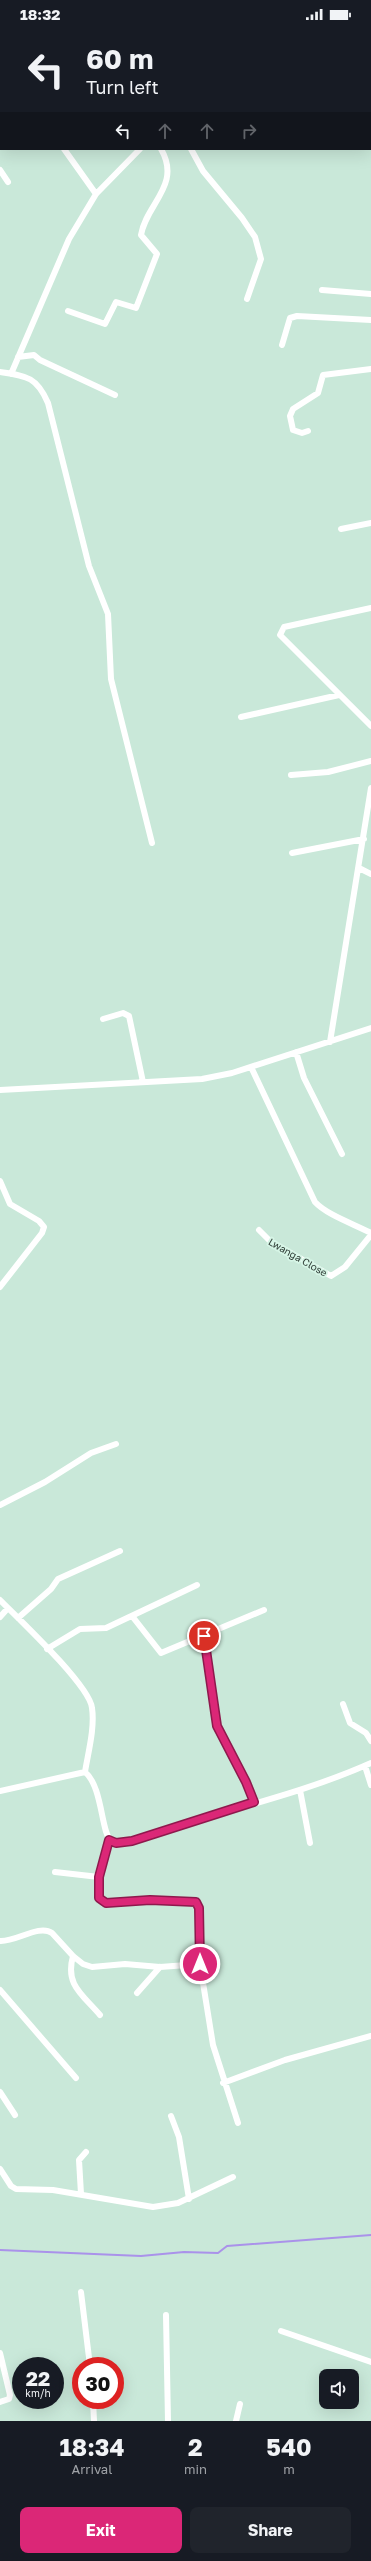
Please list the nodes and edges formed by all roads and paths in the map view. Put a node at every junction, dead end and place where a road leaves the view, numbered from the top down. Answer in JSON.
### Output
{"nodes":[{"id":1,"x":65,"y":150,"type":"edge"},
{"id":2,"x":139,"y":150,"type":"edge"},
{"id":3,"x":162,"y":150,"type":"edge"},
{"id":4,"x":192,"y":150,"type":"edge"},
{"id":5,"x":0,"y":170,"type":"edge"},
{"id":6,"x":8,"y":182,"type":"dead end"},
{"id":7,"x":96,"y":194,"type":"junction"},
{"id":8,"x":322,"y":290,"type":"dead end"},
{"id":9,"x":371,"y":294,"type":"edge"},
{"id":10,"x":247,"y":299,"type":"dead end"},
{"id":11,"x":68,"y":311,"type":"dead end"},
{"id":12,"x":371,"y":320,"type":"edge"},
{"id":13,"x":282,"y":345,"type":"dead end"},
{"id":14,"x":18,"y":357,"type":"junction"},
{"id":15,"x":371,"y":368,"type":"edge"},
{"id":16,"x":0,"y":372,"type":"edge"},
{"id":17,"x":11,"y":374,"type":"junction"},
{"id":18,"x":115,"y":395,"type":"dead end"},
{"id":19,"x":308,"y":431,"type":"dead end"},
{"id":20,"x":371,"y":523,"type":"edge"},
{"id":21,"x":341,"y":529,"type":"dead end"},
{"id":22,"x":371,"y":608,"type":"edge"},
{"id":23,"x":340,"y":695,"type":"junction"},
{"id":24,"x":241,"y":717,"type":"dead end"},
{"id":25,"x":371,"y":726,"type":"edge"},
{"id":26,"x":371,"y":761,"type":"edge"},
{"id":27,"x":291,"y":775,"type":"dead end"},
{"id":28,"x":371,"y":788,"type":"edge"},
{"id":29,"x":364,"y":839,"type":"junction"},
{"id":30,"x":152,"y":843,"type":"dead end"},
{"id":31,"x":292,"y":853,"type":"dead end"},
{"id":32,"x":359,"y":868,"type":"junction"},
{"id":33,"x":371,"y":874,"type":"edge"},
{"id":34,"x":103,"y":1018,"type":"dead end"},
{"id":35,"x":371,"y":1028,"type":"edge"},
{"id":36,"x":330,"y":1042,"type":"junction"},
{"id":37,"x":296,"y":1052,"type":"junction"},
{"id":38,"x":251,"y":1067,"type":"junction"},
{"id":39,"x":143,"y":1082,"type":"junction"},
{"id":40,"x":0,"y":1090,"type":"edge"},
{"id":41,"x":342,"y":1154,"type":"dead end"},
{"id":42,"x":0,"y":1181,"type":"edge"},
{"id":43,"x":259,"y":1230,"type":"dead end"},
{"id":44,"x":371,"y":1234,"type":"edge"},
{"id":45,"x":0,"y":1287,"type":"edge"},
{"id":46,"x":116,"y":1444,"type":"dead end"},
{"id":47,"x":0,"y":1504,"type":"edge"},
{"id":48,"x":120,"y":1551,"type":"dead end"},
{"id":49,"x":197,"y":1585,"type":"dead end"},
{"id":50,"x":0,"y":1600,"type":"edge"},
{"id":51,"x":8,"y":1608,"type":"junction"},
{"id":52,"x":264,"y":1610,"type":"dead end"},
{"id":53,"x":132,"y":1616,"type":"junction"},
{"id":54,"x":0,"y":1617,"type":"edge"},
{"id":55,"x":18,"y":1618,"type":"junction"},
{"id":56,"x":204,"y":1636,"type":"junction"},
{"id":57,"x":47,"y":1649,"type":"junction"},
{"id":58,"x":343,"y":1704,"type":"dead end"},
{"id":59,"x":371,"y":1741,"type":"edge"},
{"id":60,"x":368,"y":1764,"type":"edge"},
{"id":61,"x":85,"y":1772,"type":"junction"},
{"id":62,"x":371,"y":1785,"type":"edge"},
{"id":63,"x":300,"y":1790,"type":"junction"},
{"id":64,"x":0,"y":1791,"type":"edge"},
{"id":65,"x":254,"y":1802,"type":"junction"},
{"id":66,"x":109,"y":1840,"type":"junction"},
{"id":67,"x":310,"y":1843,"type":"dead end"},
{"id":68,"x":55,"y":1872,"type":"dead end"},
{"id":69,"x":99,"y":1877,"type":"junction"},
{"id":70,"x":0,"y":1941,"type":"edge"},
{"id":71,"x":73,"y":1956,"type":"junction"},
{"id":72,"x":200,"y":1964,"type":"junction"},
{"id":73,"x":160,"y":1967,"type":"junction"},
{"id":74,"x":0,"y":1990,"type":"edge"},
{"id":75,"x":137,"y":1993,"type":"dead end"},
{"id":76,"x":100,"y":2015,"type":"dead end"},
{"id":77,"x":371,"y":2036,"type":"edge"},
{"id":78,"x":76,"y":2078,"type":"dead end"},
{"id":79,"x":223,"y":2083,"type":"junction"},
{"id":80,"x":0,"y":2092,"type":"edge"},
{"id":81,"x":15,"y":2115,"type":"dead end"},
{"id":82,"x":172,"y":2116,"type":"dead end"},
{"id":83,"x":238,"y":2123,"type":"dead end"},
{"id":84,"x":86,"y":2152,"type":"dead end"},
{"id":85,"x":0,"y":2169,"type":"edge"},
{"id":86,"x":233,"y":2177,"type":"dead end"},
{"id":87,"x":81,"y":2194,"type":"junction"},
{"id":88,"x":190,"y":2199,"type":"junction"},
{"id":89,"x":81,"y":2292,"type":"dead end"},
{"id":90,"x":166,"y":2315,"type":"dead end"},
{"id":91,"x":281,"y":2331,"type":"dead end"},
{"id":92,"x":0,"y":2353,"type":"edge"},
{"id":93,"x":89,"y":2357,"type":"edge"},
{"id":94,"x":371,"y":2362,"type":"edge"},
{"id":95,"x":0,"y":2402,"type":"edge"},
{"id":96,"x":240,"y":2404,"type":"dead end"},
{"id":97,"x":93,"y":2409,"type":"edge"},
{"id":98,"x":94,"y":2421,"type":"edge"},
{"id":99,"x":168,"y":2421,"type":"edge"},
{"id":100,"x":236,"y":2421,"type":"edge"}],
"edges":[{"from":1,"to":7,"type":"street"},
{"from":2,"to":7,"type":"street"},
{"from":3,"to":11,"type":"street"},
{"from":4,"to":10,"type":"street"},
{"from":5,"to":6,"type":"street"},
{"from":7,"to":14,"type":"street"},
{"from":8,"to":9,"type":"street"},
{"from":12,"to":13,"type":"street"},
{"from":14,"to":17,"type":"street"},
{"from":14,"to":18,"type":"street"},
{"from":15,"to":19,"type":"street"},
{"from":16,"to":17,"type":"street"},
{"from":17,"to":30,"type":"street"},
{"from":20,"to":21,"type":"street"},
{"from":22,"to":23,"type":"street"},
{"from":23,"to":24,"type":"street"},
{"from":23,"to":25,"type":"street"},
{"from":26,"to":27,"type":"street"},
{"from":28,"to":29,"type":"street"},
{"from":29,"to":31,"type":"street"},
{"from":29,"to":32,"type":"street"},
{"from":32,"to":33,"type":"street"},
{"from":32,"to":36,"type":"street"},
{"from":34,"to":39,"type":"street"},
{"from":35,"to":36,"type":"street"},
{"from":36,"to":37,"type":"street"},
{"from":37,"to":38,"type":"street"},
{"from":37,"to":41,"type":"street"},
{"from":38,"to":39,"type":"street"},
{"from":38,"to":44,"type":"street"},
{"from":39,"to":40,"type":"street"},
{"from":42,"to":45,"type":"street"},
{"from":43,"to":44,"type":"street","name":"Lwanga Close"},
{"from":46,"to":47,"type":"street"},
{"from":48,"to":55,"type":"street"},
{"from":49,"to":53,"type":"street"},
{"from":50,"to":51,"type":"street"},
{"from":51,"to":54,"type":"street"},
{"from":51,"to":55,"type":"street"},
{"from":52,"to":56,"type":"street"},
{"from":53,"to":56,"type":"street"},
{"from":53,"to":57,"type":"street"},
{"from":55,"to":57,"type":"street"},
{"from":56,"to":65,"type":"street"},
{"from":57,"to":61,"type":"street"},
{"from":58,"to":59,"type":"street"},
{"from":60,"to":62,"type":"street"},
{"from":60,"to":63,"type":"street"},
{"from":61,"to":64,"type":"street"},
{"from":61,"to":66,"type":"street"},
{"from":63,"to":65,"type":"street"},
{"from":63,"to":67,"type":"street"},
{"from":65,"to":66,"type":"street"},
{"from":66,"to":69,"type":"street"},
{"from":68,"to":69,"type":"street"},
{"from":69,"to":72,"type":"street"},
{"from":70,"to":71,"type":"street"},
{"from":71,"to":73,"type":"street"},
{"from":71,"to":76,"type":"street"},
{"from":72,"to":73,"type":"street"},
{"from":72,"to":79,"type":"street"},
{"from":73,"to":75,"type":"street"},
{"from":74,"to":78,"type":"street"},
{"from":77,"to":79,"type":"street"},
{"from":79,"to":83,"type":"street"},
{"from":80,"to":81,"type":"street"},
{"from":82,"to":88,"type":"street"},
{"from":84,"to":87,"type":"street"},
{"from":85,"to":87,"type":"street"},
{"from":86,"to":88,"type":"street"},
{"from":87,"to":88,"type":"street"},
{"from":89,"to":93,"type":"street"},
{"from":90,"to":99,"type":"street"},
{"from":91,"to":94,"type":"street"},
{"from":92,"to":95,"type":"street"},
{"from":96,"to":100,"type":"street"},
{"from":97,"to":98,"type":"street"}]}
